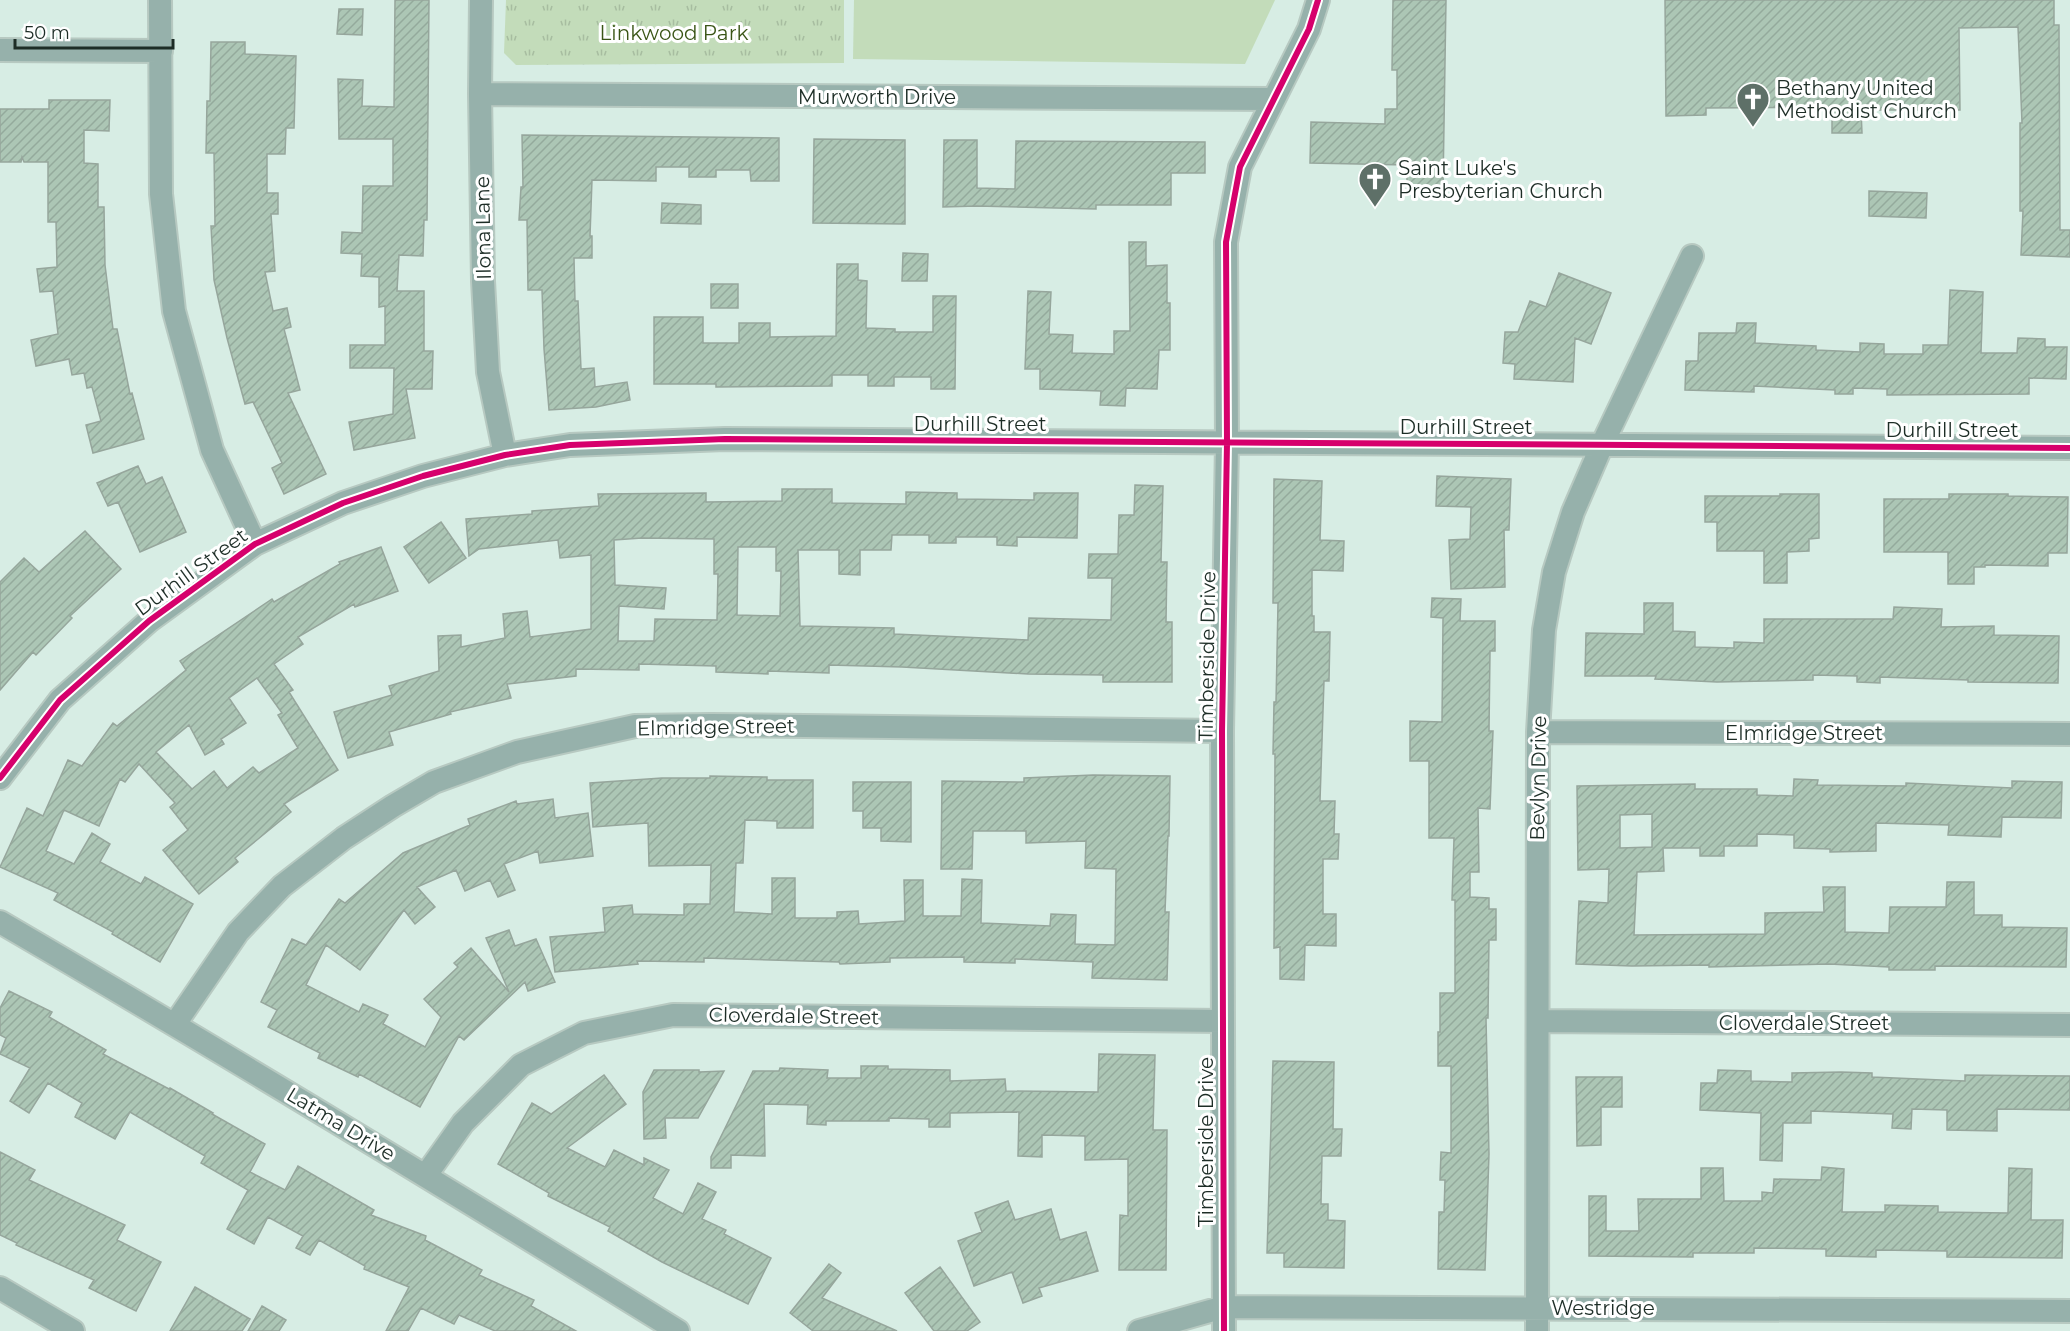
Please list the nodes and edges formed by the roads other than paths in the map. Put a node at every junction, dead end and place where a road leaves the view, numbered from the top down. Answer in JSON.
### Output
{"nodes":[{"id":1,"x":160,"y":0,"type":"edge"},
{"id":2,"x":481,"y":0,"type":"edge"},
{"id":3,"x":1318,"y":0,"type":"edge"},
{"id":4,"x":0,"y":50,"type":"edge"},
{"id":5,"x":161,"y":51,"type":"junction"},
{"id":6,"x":480,"y":94,"type":"junction"},
{"id":7,"x":1273,"y":99,"type":"junction"},
{"id":8,"x":1692,"y":256,"type":"dead end"},
{"id":9,"x":1227,"y":442,"type":"junction"},
{"id":10,"x":1602,"y":445,"type":"junction"},
{"id":11,"x":2070,"y":448,"type":"edge"},
{"id":12,"x":505,"y":455,"type":"junction"},
{"id":13,"x":255,"y":544,"type":"junction"},
{"id":14,"x":1222,"y":731,"type":"junction"},
{"id":15,"x":1538,"y":732,"type":"junction"},
{"id":16,"x":2070,"y":734,"type":"edge"},
{"id":17,"x":0,"y":778,"type":"edge"},
{"id":18,"x":0,"y":922,"type":"edge"},
{"id":19,"x":1222,"y":1021,"type":"junction"},
{"id":20,"x":1538,"y":1021,"type":"junction"},
{"id":21,"x":175,"y":1024,"type":"junction"},
{"id":22,"x":2070,"y":1025,"type":"edge"},
{"id":23,"x":426,"y":1175,"type":"junction"},
{"id":24,"x":0,"y":1288,"type":"edge"},
{"id":25,"x":1224,"y":1307,"type":"junction"},
{"id":26,"x":1537,"y":1307,"type":"junction"},
{"id":27,"x":2070,"y":1311,"type":"edge"},
{"id":28,"x":73,"y":1331,"type":"edge"},
{"id":29,"x":678,"y":1331,"type":"edge"},
{"id":30,"x":1139,"y":1331,"type":"edge"},
{"id":31,"x":1224,"y":1331,"type":"edge"},
{"id":32,"x":1537,"y":1331,"type":"edge"}],
"edges":[{"from":1,"to":5,"type":"street"},
{"from":2,"to":6,"type":"street","name":"Ilona Lane"},
{"from":3,"to":7,"type":"street","name":"Timberside Drive"},
{"from":4,"to":5,"type":"street"},
{"from":5,"to":13,"type":"street"},
{"from":6,"to":7,"type":"street","name":"Murworth Drive"},
{"from":6,"to":12,"type":"street","name":"Ilona Lane"},
{"from":7,"to":9,"type":"street","name":"Timberside Drive"},
{"from":8,"to":10,"type":"street","name":"Bevlyn Drive"},
{"from":9,"to":10,"type":"street","name":"Durhill Street"},
{"from":9,"to":12,"type":"street","name":"Durhill Street"},
{"from":9,"to":14,"type":"street","name":"Timberside Drive"},
{"from":10,"to":11,"type":"street","name":"Durhill Street"},
{"from":10,"to":15,"type":"street","name":"Bevlyn Drive"},
{"from":12,"to":13,"type":"street","name":"Durhill Street"},
{"from":13,"to":17,"type":"street","name":"Durhill Street"},
{"from":14,"to":19,"type":"street","name":"Timberside Drive"},
{"from":14,"to":21,"type":"street","name":"Elmridge Street"},
{"from":15,"to":16,"type":"street","name":"Elmridge Street"},
{"from":15,"to":20,"type":"street","name":"Bevlyn Drive"},
{"from":18,"to":21,"type":"street","name":"Latma Drive"},
{"from":19,"to":23,"type":"street","name":"Cloverdale Street"},
{"from":19,"to":25,"type":"street","name":"Timberside Drive"},
{"from":20,"to":22,"type":"street","name":"Cloverdale Street"},
{"from":20,"to":26,"type":"street","name":"Bevlyn Drive"},
{"from":21,"to":23,"type":"street","name":"Latma Drive"},
{"from":23,"to":29,"type":"street","name":"Latma Drive"},
{"from":24,"to":28,"type":"street"},
{"from":25,"to":26,"type":"street","name":"Westridge"},
{"from":25,"to":30,"type":"street","name":"Westridge"},
{"from":25,"to":31,"type":"street","name":"Timberside Drive"},
{"from":26,"to":27,"type":"street","name":"Westridge"},
{"from":26,"to":32,"type":"street","name":"Bevlyn Drive"}]}
